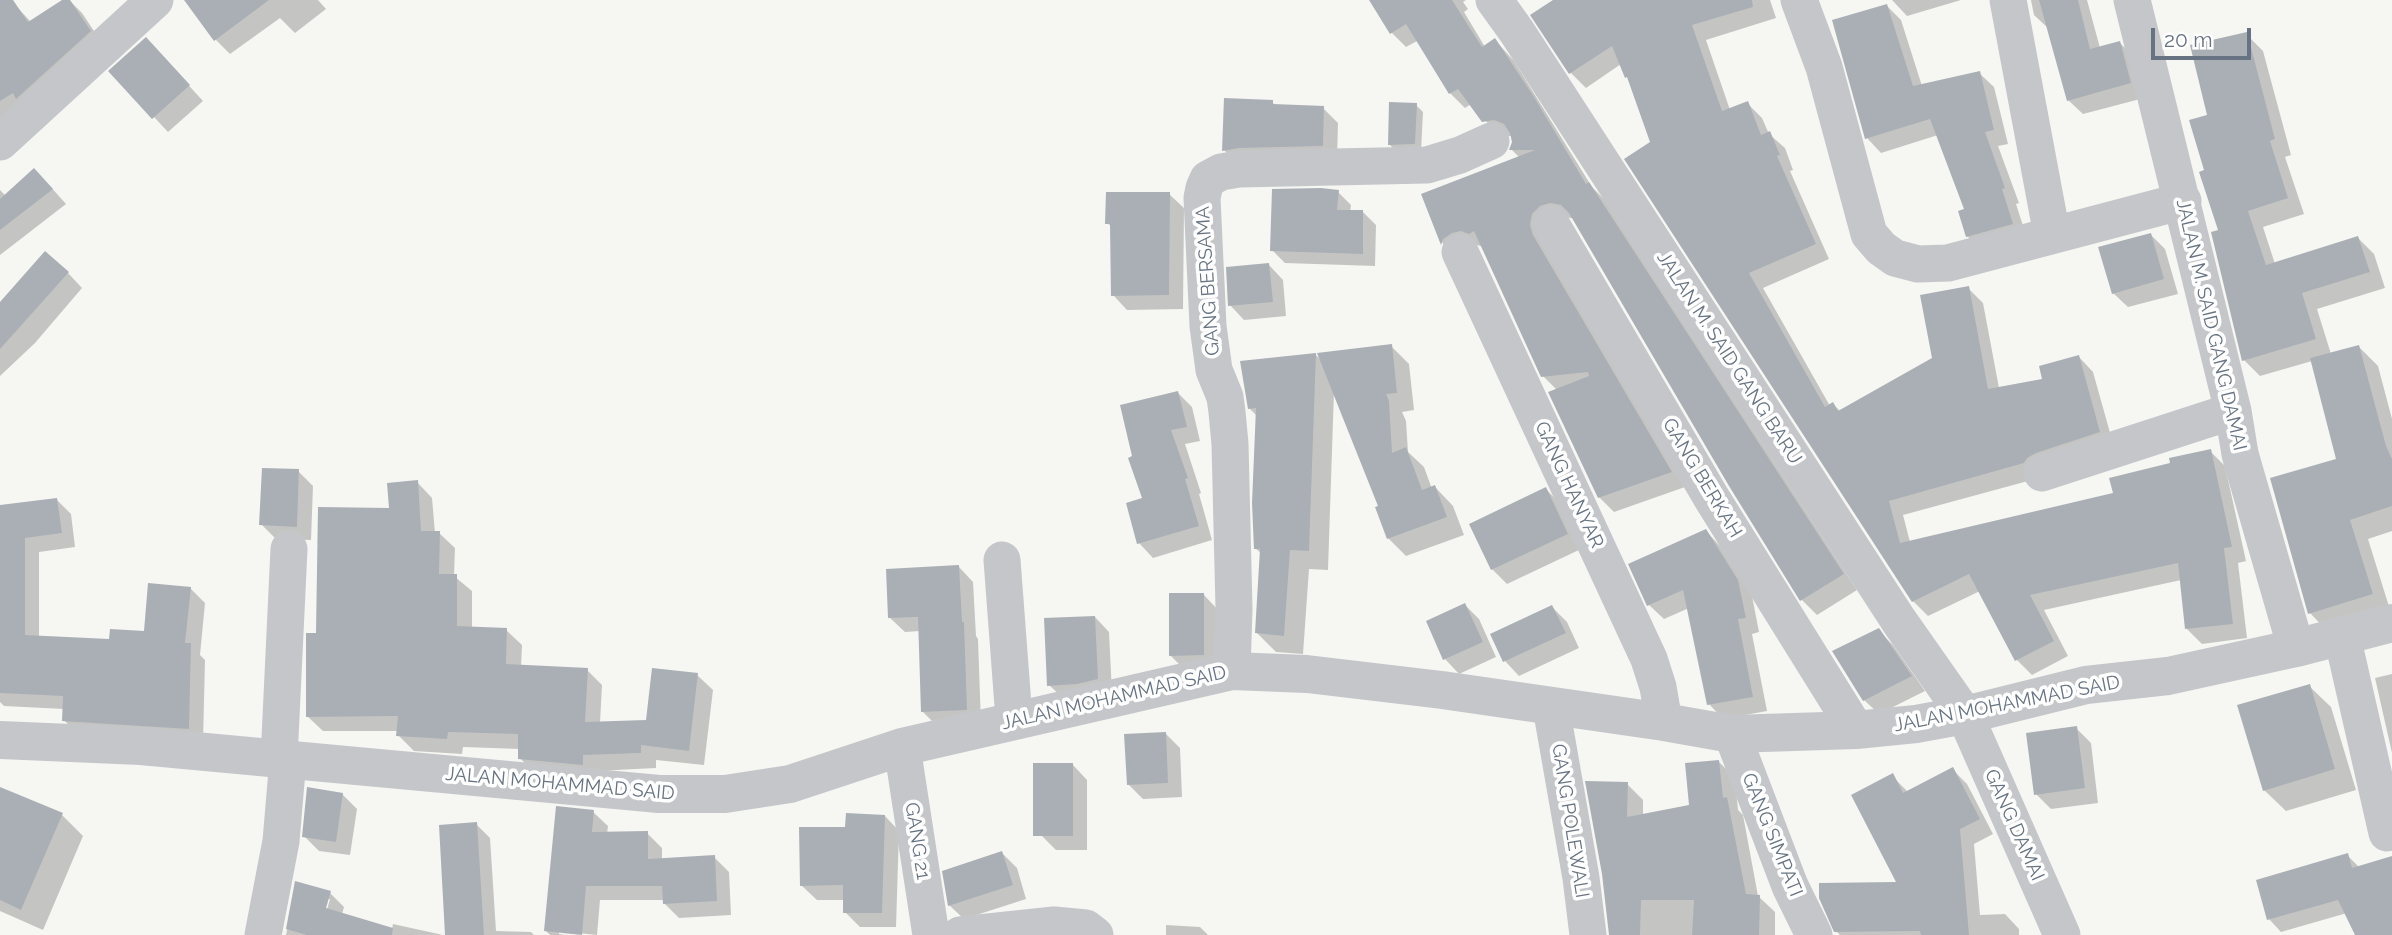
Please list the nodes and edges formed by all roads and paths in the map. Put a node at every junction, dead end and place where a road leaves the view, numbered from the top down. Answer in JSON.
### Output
{"nodes":[{"id":1,"x":155,"y":0,"type":"edge"},
{"id":2,"x":1494,"y":0,"type":"edge"},
{"id":3,"x":1799,"y":0,"type":"edge"},
{"id":4,"x":2008,"y":0,"type":"edge"},
{"id":5,"x":2132,"y":0,"type":"edge"},
{"id":6,"x":1491,"y":141,"type":"dead end"},
{"id":7,"x":0,"y":142,"type":"edge"},
{"id":8,"x":2183,"y":201,"type":"junction"},
{"id":9,"x":1551,"y":224,"type":"dead end"},
{"id":10,"x":2052,"y":235,"type":"junction"},
{"id":11,"x":1460,"y":252,"type":"dead end"},
{"id":12,"x":2233,"y":411,"type":"junction"},
{"id":13,"x":2042,"y":473,"type":"dead end"},
{"id":14,"x":289,"y":549,"type":"dead end"},
{"id":15,"x":1002,"y":561,"type":"dead end"},
{"id":16,"x":2392,"y":623,"type":"edge"},
{"id":17,"x":2342,"y":636,"type":"junction"},
{"id":18,"x":2296,"y":648,"type":"junction"},
{"id":19,"x":1232,"y":671,"type":"junction"},
{"id":20,"x":1551,"y":707,"type":"junction"},
{"id":21,"x":1965,"y":715,"type":"junction"},
{"id":22,"x":1014,"y":719,"type":"junction"},
{"id":23,"x":1664,"y":722,"type":"junction"},
{"id":24,"x":1856,"y":730,"type":"junction"},
{"id":25,"x":1732,"y":734,"type":"junction"},
{"id":26,"x":0,"y":740,"type":"edge"},
{"id":27,"x":902,"y":747,"type":"junction"},
{"id":28,"x":283,"y":759,"type":"junction"},
{"id":29,"x":2387,"y":833,"type":"dead end"},
{"id":30,"x":263,"y":935,"type":"edge"},
{"id":31,"x":932,"y":935,"type":"edge"},
{"id":32,"x":960,"y":935,"type":"edge"},
{"id":33,"x":1095,"y":935,"type":"edge"},
{"id":34,"x":1588,"y":935,"type":"edge"},
{"id":35,"x":1814,"y":935,"type":"edge"},
{"id":36,"x":2062,"y":935,"type":"edge"}],
"edges":[{"from":1,"to":7,"type":"street"},
{"from":2,"to":21,"type":"street","name":"JALAN M. SAID GANG BARU"},
{"from":3,"to":10,"type":"street"},
{"from":4,"to":10,"type":"street"},
{"from":5,"to":8,"type":"street","name":"JALAN M. SAID GANG DAMAI"},
{"from":6,"to":19,"type":"street","name":"GANG BERSAMA"},
{"from":8,"to":10,"type":"street"},
{"from":8,"to":12,"type":"street","name":"JALAN M. SAID GANG DAMAI"},
{"from":9,"to":24,"type":"street","name":"GANG BERKAH"},
{"from":11,"to":23,"type":"street","name":"GANG HANYAR"},
{"from":12,"to":13,"type":"street"},
{"from":12,"to":18,"type":"street","name":"JALAN M. SAID GANG DAMAI"},
{"from":14,"to":28,"type":"street"},
{"from":15,"to":22,"type":"street"},
{"from":16,"to":17,"type":"street","name":"JALAN MOHAMMAD SAID"},
{"from":17,"to":18,"type":"street","name":"JALAN MOHAMMAD SAID"},
{"from":17,"to":29,"type":"street"},
{"from":18,"to":21,"type":"street","name":"JALAN MOHAMMAD SAID"},
{"from":19,"to":20,"type":"street","name":"JALAN MOHAMMAD SAID"},
{"from":19,"to":22,"type":"street","name":"JALAN MOHAMMAD SAID"},
{"from":20,"to":23,"type":"street","name":"JALAN MOHAMMAD SAID"},
{"from":20,"to":34,"type":"street","name":"GANG POLEWALI"},
{"from":21,"to":24,"type":"street","name":"JALAN MOHAMMAD SAID"},
{"from":21,"to":36,"type":"street","name":"GANG DAMAI"},
{"from":22,"to":27,"type":"street","name":"JALAN MOHAMMAD SAID"},
{"from":23,"to":25,"type":"street","name":"JALAN MOHAMMAD SAID"},
{"from":24,"to":25,"type":"street","name":"JALAN MOHAMMAD SAID"},
{"from":25,"to":35,"type":"street","name":"GANG SIMPATI"},
{"from":26,"to":28,"type":"street","name":"JALAN MOHAMMAD SAID"},
{"from":27,"to":28,"type":"street","name":"JALAN MOHAMMAD SAID"},
{"from":27,"to":31,"type":"street","name":"GANG 21"},
{"from":28,"to":30,"type":"street"},
{"from":32,"to":33,"type":"street"}]}
